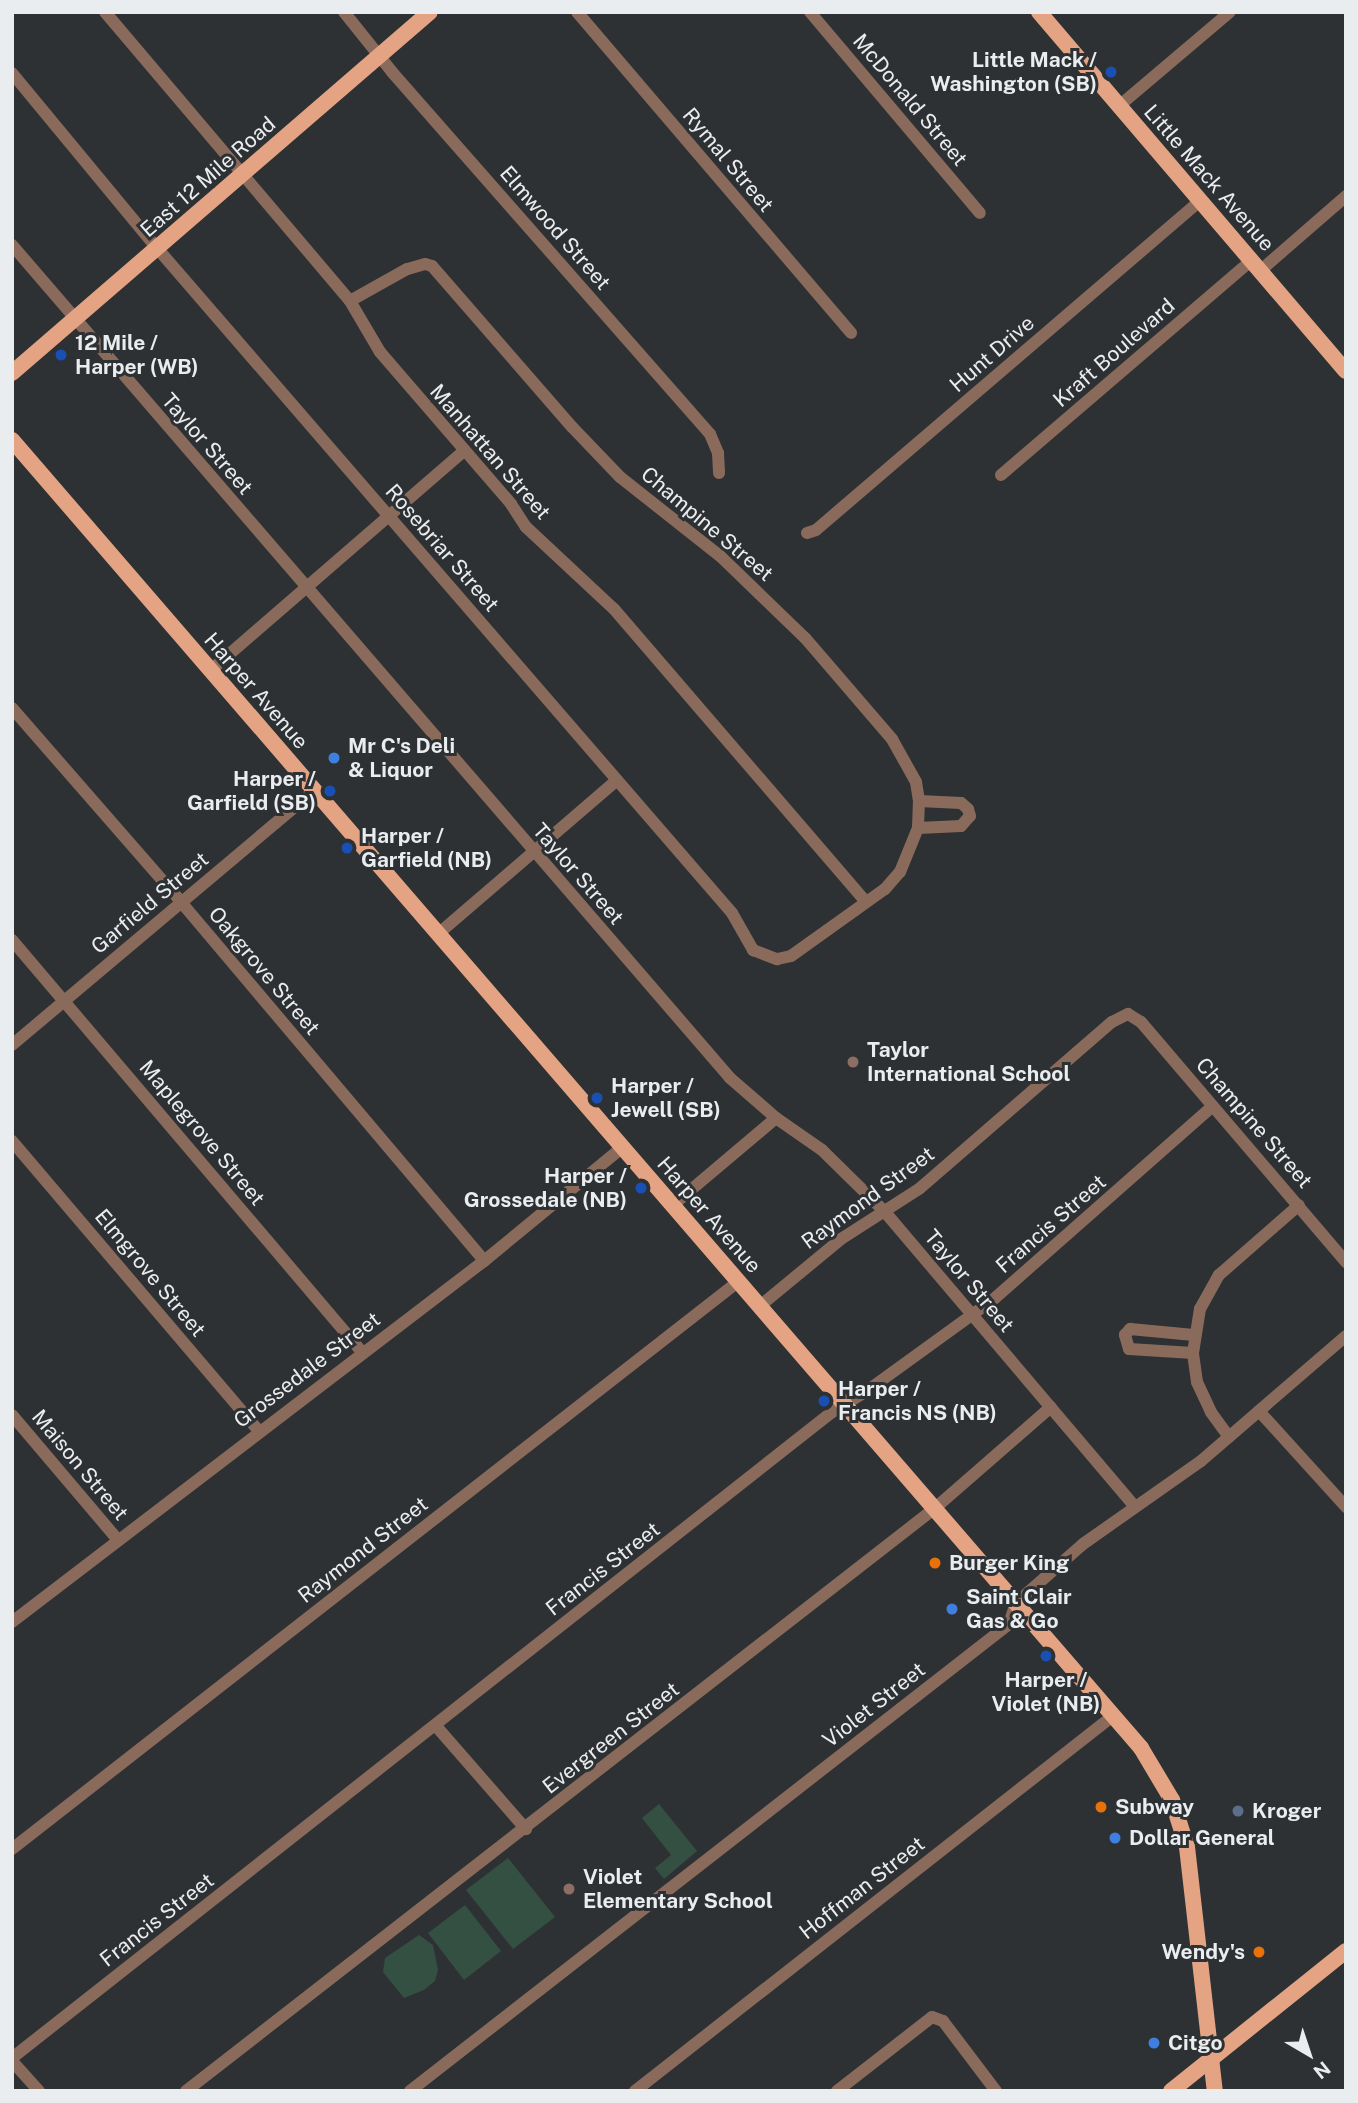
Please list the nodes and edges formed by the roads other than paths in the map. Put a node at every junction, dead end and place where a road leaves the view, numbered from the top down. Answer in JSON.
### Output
{"nodes":[{"id":1,"x":105,"y":12,"type":"edge"},
{"id":2,"x":344,"y":12,"type":"edge"},
{"id":3,"x":430,"y":12,"type":"edge"},
{"id":4,"x":577,"y":12,"type":"edge"},
{"id":5,"x":810,"y":12,"type":"edge"},
{"id":6,"x":1039,"y":12,"type":"edge"},
{"id":7,"x":1230,"y":12,"type":"edge"},
{"id":8,"x":380,"y":57,"type":"junction"},
{"id":9,"x":12,"y":73,"type":"edge"},
{"id":10,"x":1119,"y":106,"type":"junction"},
{"id":11,"x":241,"y":176,"type":"junction"},
{"id":12,"x":1346,"y":197,"type":"edge"},
{"id":13,"x":1201,"y":201,"type":"junction"},
{"id":14,"x":980,"y":213,"type":"dead end"},
{"id":15,"x":12,"y":245,"type":"edge"},
{"id":16,"x":157,"y":248,"type":"junction"},
{"id":17,"x":1256,"y":265,"type":"junction"},
{"id":18,"x":350,"y":300,"type":"junction"},
{"id":19,"x":75,"y":320,"type":"junction"},
{"id":20,"x":850,"y":333,"type":"dead end"},
{"id":21,"x":1346,"y":371,"type":"edge"},
{"id":22,"x":12,"y":373,"type":"edge"},
{"id":23,"x":12,"y":440,"type":"edge"},
{"id":24,"x":463,"y":452,"type":"junction"},
{"id":25,"x":719,"y":473,"type":"dead end"},
{"id":26,"x":1000,"y":475,"type":"dead end"},
{"id":27,"x":389,"y":516,"type":"junction"},
{"id":28,"x":807,"y":533,"type":"dead end"},
{"id":29,"x":306,"y":588,"type":"junction"},
{"id":30,"x":211,"y":670,"type":"junction"},
{"id":31,"x":12,"y":708,"type":"edge"},
{"id":32,"x":617,"y":780,"type":"junction"},
{"id":33,"x":314,"y":791,"type":"junction"},
{"id":34,"x":919,"y":801,"type":"junction"},
{"id":35,"x":918,"y":828,"type":"junction"},
{"id":36,"x":533,"y":852,"type":"junction"},
{"id":37,"x":865,"y":901,"type":"junction"},
{"id":38,"x":181,"y":902,"type":"junction"},
{"id":39,"x":438,"y":934,"type":"junction"},
{"id":40,"x":12,"y":940,"type":"edge"},
{"id":41,"x":64,"y":1000,"type":"junction"},
{"id":42,"x":1128,"y":1014,"type":"joint"},
{"id":43,"x":12,"y":1045,"type":"edge"},
{"id":44,"x":1213,"y":1106,"type":"junction"},
{"id":45,"x":776,"y":1118,"type":"junction"},
{"id":46,"x":12,"y":1141,"type":"edge"},
{"id":47,"x":623,"y":1147,"type":"junction"},
{"id":48,"x":673,"y":1205,"type":"junction"},
{"id":49,"x":1299,"y":1205,"type":"junction"},
{"id":50,"x":885,"y":1212,"type":"junction"},
{"id":51,"x":484,"y":1261,"type":"junction"},
{"id":52,"x":1346,"y":1262,"type":"edge"},
{"id":53,"x":738,"y":1281,"type":"junction"},
{"id":54,"x":760,"y":1306,"type":"junction"},
{"id":55,"x":972,"y":1315,"type":"junction"},
{"id":56,"x":1194,"y":1335,"type":"junction"},
{"id":57,"x":1346,"y":1336,"type":"edge"},
{"id":58,"x":362,"y":1352,"type":"junction"},
{"id":59,"x":1193,"y":1353,"type":"junction"},
{"id":60,"x":846,"y":1404,"type":"junction"},
{"id":61,"x":1051,"y":1407,"type":"junction"},
{"id":62,"x":1259,"y":1411,"type":"junction"},
{"id":63,"x":12,"y":1415,"type":"edge"},
{"id":64,"x":259,"y":1431,"type":"junction"},
{"id":65,"x":1229,"y":1437,"type":"junction"},
{"id":66,"x":1345,"y":1504,"type":"edge"},
{"id":67,"x":1135,"y":1506,"type":"junction"},
{"id":68,"x":934,"y":1509,"type":"junction"},
{"id":69,"x":118,"y":1541,"type":"junction"},
{"id":70,"x":1016,"y":1603,"type":"junction"},
{"id":71,"x":12,"y":1622,"type":"edge"},
{"id":72,"x":1114,"y":1715,"type":"junction"},
{"id":73,"x":436,"y":1726,"type":"junction"},
{"id":74,"x":526,"y":1829,"type":"junction"},
{"id":75,"x":12,"y":1849,"type":"edge"},
{"id":76,"x":1346,"y":1951,"type":"edge"},
{"id":77,"x":1212,"y":2059,"type":"junction"},
{"id":78,"x":12,"y":2060,"type":"edge"},
{"id":79,"x":39,"y":2091,"type":"edge"},
{"id":80,"x":187,"y":2091,"type":"edge"},
{"id":81,"x":410,"y":2091,"type":"edge"},
{"id":82,"x":635,"y":2091,"type":"edge"},
{"id":83,"x":837,"y":2091,"type":"edge"},
{"id":84,"x":996,"y":2091,"type":"edge"},
{"id":85,"x":1171,"y":2091,"type":"edge"},
{"id":86,"x":1215,"y":2091,"type":"edge"}],
"edges":[{"from":1,"to":11,"type":"street","name":"Manhattan Street"},
{"from":2,"to":8,"type":"street","name":"Elmwood Street"},
{"from":3,"to":8,"type":"main road","name":"East 12 Mile Road"},
{"from":4,"to":20,"type":"street","name":"Rymal Street"},
{"from":5,"to":14,"type":"street","name":"McDonald Street"},
{"from":6,"to":10,"type":"main road","name":"Little Mack Avenue"},
{"from":7,"to":10,"type":"street"},
{"from":8,"to":11,"type":"main road","name":"East 12 Mile Road"},
{"from":8,"to":25,"type":"street","name":"Elmwood Street"},
{"from":9,"to":16,"type":"street","name":"Rosebriar Street"},
{"from":10,"to":13,"type":"main road","name":"Little Mack Avenue"},
{"from":11,"to":16,"type":"main road","name":"East 12 Mile Road"},
{"from":11,"to":18,"type":"street","name":"Manhattan Street"},
{"from":12,"to":17,"type":"street","name":"Kraft Boulevard"},
{"from":13,"to":17,"type":"main road","name":"Little Mack Avenue"},
{"from":13,"to":28,"type":"street","name":"Hunt Drive"},
{"from":15,"to":19,"type":"street","name":"Taylor Street"},
{"from":16,"to":19,"type":"main road","name":"East 12 Mile Road"},
{"from":16,"to":27,"type":"street","name":"Rosebriar Street"},
{"from":17,"to":21,"type":"main road","name":"Little Mack Avenue"},
{"from":17,"to":26,"type":"street","name":"Kraft Boulevard"},
{"from":18,"to":24,"type":"street","name":"Manhattan Street"},
{"from":18,"to":34,"type":"street","name":"Champine Street"},
{"from":19,"to":22,"type":"main road","name":"East 12 Mile Road"},
{"from":19,"to":29,"type":"street","name":"Taylor Street"},
{"from":23,"to":30,"type":"main road","name":"Harper Avenue"},
{"from":24,"to":27,"type":"street"},
{"from":24,"to":37,"type":"street","name":"Manhattan Street"},
{"from":27,"to":29,"type":"street"},
{"from":27,"to":32,"type":"street","name":"Rosebriar Street"},
{"from":29,"to":30,"type":"street"},
{"from":29,"to":36,"type":"street","name":"Taylor Street"},
{"from":30,"to":33,"type":"main road","name":"Harper Avenue"},
{"from":31,"to":38,"type":"street","name":"Oakgrove Street"},
{"from":32,"to":36,"type":"street"},
{"from":32,"to":37,"type":"street","name":"Rosebriar Street"},
{"from":33,"to":38,"type":"street","name":"Garfield Street"},
{"from":33,"to":39,"type":"main road","name":"Harper Avenue"},
{"from":34,"to":35,"type":"street","name":"Champine Street"},
{"from":34,"to":35,"type":"street"},
{"from":35,"to":37,"type":"street","name":"Champine Street"},
{"from":36,"to":39,"type":"street"},
{"from":36,"to":45,"type":"street","name":"Taylor Street"},
{"from":38,"to":41,"type":"street","name":"Garfield Street"},
{"from":38,"to":51,"type":"street","name":"Oakgrove Street"},
{"from":39,"to":47,"type":"main road","name":"Harper Avenue"},
{"from":40,"to":41,"type":"street","name":"Maplegrove Street"},
{"from":41,"to":43,"type":"street","name":"Garfield Street"},
{"from":41,"to":58,"type":"street","name":"Maplegrove Street"},
{"from":42,"to":44,"type":"street","name":"Champine Street"},
{"from":42,"to":50,"type":"street","name":"Raymond Street"},
{"from":44,"to":49,"type":"street","name":"Champine Street"},
{"from":44,"to":55,"type":"street","name":"Francis Street"},
{"from":45,"to":48,"type":"street"},
{"from":45,"to":50,"type":"street","name":"Taylor Street"},
{"from":46,"to":64,"type":"street","name":"Elmgrove Street"},
{"from":47,"to":48,"type":"main road","name":"Harper Avenue"},
{"from":47,"to":51,"type":"street","name":"Grossedale Street"},
{"from":48,"to":53,"type":"main road","name":"Harper Avenue"},
{"from":49,"to":52,"type":"street","name":"Champine Street"},
{"from":49,"to":56,"type":"street"},
{"from":50,"to":54,"type":"street","name":"Raymond Street"},
{"from":50,"to":55,"type":"street","name":"Taylor Street"},
{"from":51,"to":58,"type":"street","name":"Grossedale Street"},
{"from":53,"to":54,"type":"main road","name":"Harper Avenue"},
{"from":53,"to":75,"type":"street","name":"Raymond Street"},
{"from":54,"to":60,"type":"main road","name":"Harper Avenue"},
{"from":55,"to":60,"type":"street","name":"Francis Street"},
{"from":55,"to":61,"type":"street","name":"Taylor Street"},
{"from":56,"to":59,"type":"street"},
{"from":56,"to":59,"type":"street"},
{"from":57,"to":62,"type":"street","name":"Violet Street"},
{"from":58,"to":64,"type":"street","name":"Grossedale Street"},
{"from":59,"to":65,"type":"street"},
{"from":60,"to":68,"type":"main road","name":"Harper Avenue"},
{"from":60,"to":73,"type":"street","name":"Francis Street"},
{"from":61,"to":67,"type":"street","name":"Taylor Street"},
{"from":61,"to":68,"type":"street","name":"Evergreen Street"},
{"from":62,"to":65,"type":"street","name":"Violet Street"},
{"from":62,"to":66,"type":"street"},
{"from":63,"to":69,"type":"street","name":"Maison Street"},
{"from":64,"to":69,"type":"street","name":"Grossedale Street"},
{"from":65,"to":67,"type":"street","name":"Violet Street"},
{"from":67,"to":70,"type":"street","name":"Violet Street"},
{"from":68,"to":70,"type":"main road","name":"Harper Avenue"},
{"from":68,"to":74,"type":"street","name":"Evergreen Street"},
{"from":69,"to":71,"type":"street","name":"Grossedale Street"},
{"from":70,"to":72,"type":"main road","name":"Harper Avenue"},
{"from":70,"to":81,"type":"street","name":"Violet Street"},
{"from":72,"to":77,"type":"main road","name":"Harper Avenue"},
{"from":72,"to":82,"type":"street","name":"Hoffman Street"},
{"from":73,"to":74,"type":"street"},
{"from":73,"to":78,"type":"street","name":"Francis Street"},
{"from":74,"to":80,"type":"street","name":"Evergreen Street"},
{"from":76,"to":77,"type":"main road"},
{"from":77,"to":85,"type":"main road"},
{"from":77,"to":86,"type":"main road","name":"Harper Avenue"},
{"from":78,"to":79,"type":"street"},
{"from":83,"to":84,"type":"street"}]}
